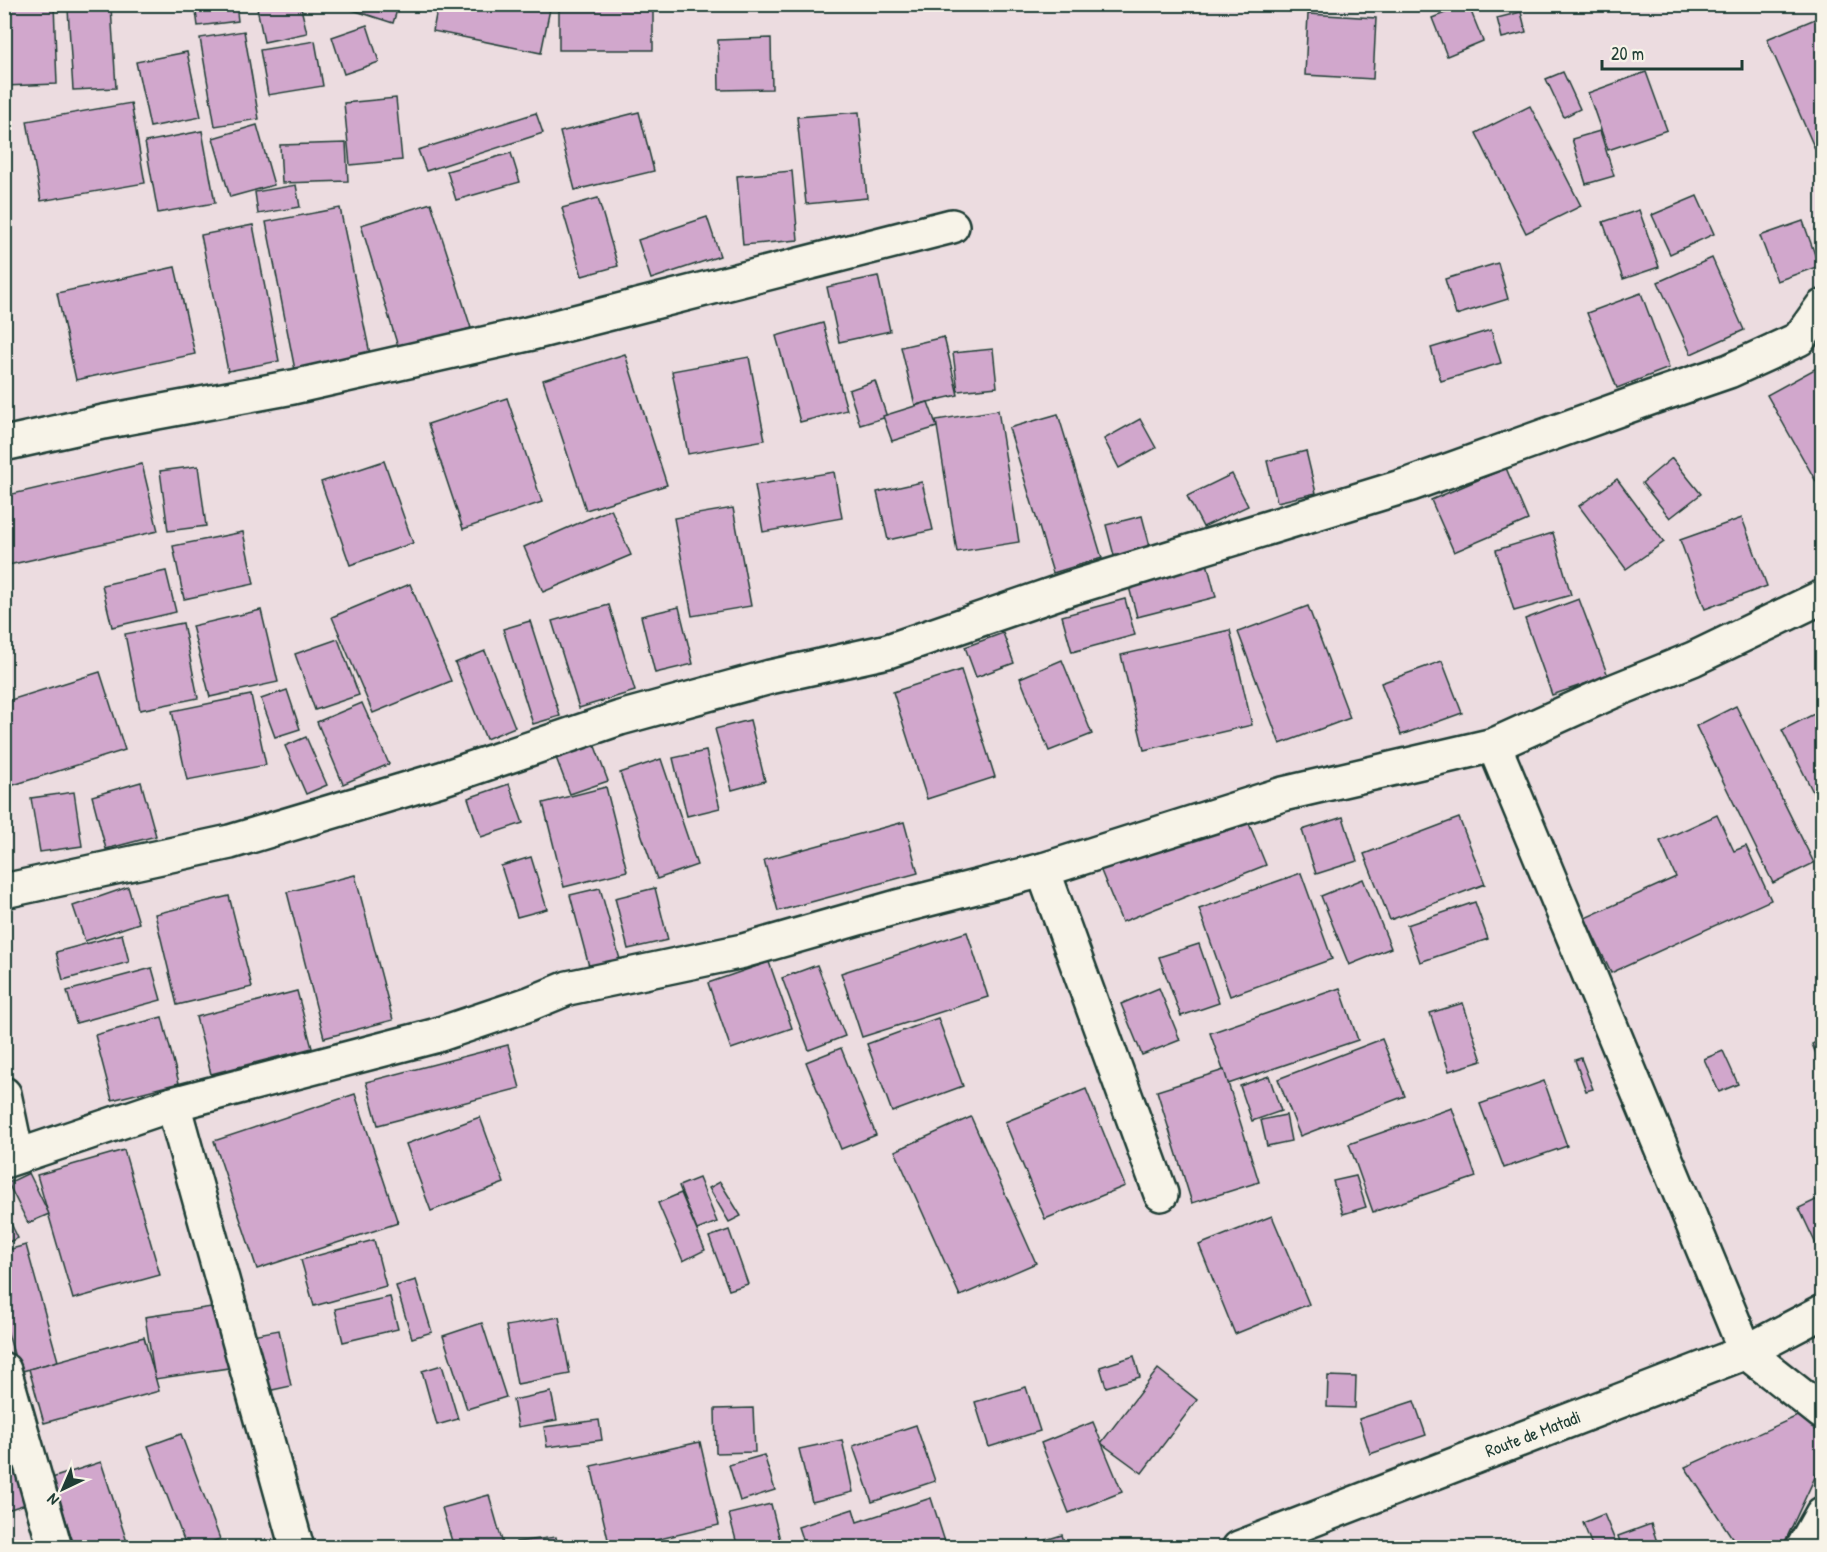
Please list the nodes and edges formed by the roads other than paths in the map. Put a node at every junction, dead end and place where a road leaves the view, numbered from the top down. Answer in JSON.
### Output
{"nodes":[{"id":1,"x":952,"y":226,"type":"dead end"},
{"id":2,"x":1822,"y":307,"type":"edge"},
{"id":3,"x":4,"y":444,"type":"edge"},
{"id":4,"x":1822,"y":597,"type":"edge"},
{"id":5,"x":1494,"y":745,"type":"junction"},
{"id":6,"x":1043,"y":870,"type":"junction"},
{"id":7,"x":4,"y":891,"type":"edge"},
{"id":8,"x":4,"y":1094,"type":"edge"},
{"id":9,"x":173,"y":1104,"type":"junction"},
{"id":10,"x":11,"y":1158,"type":"edge"},
{"id":11,"x":1161,"y":1194,"type":"dead end"},
{"id":12,"x":1822,"y":1312,"type":"edge"},
{"id":13,"x":1746,"y":1352,"type":"junction"},
{"id":14,"x":4,"y":1370,"type":"edge"},
{"id":15,"x":1822,"y":1412,"type":"edge"},
{"id":16,"x":1822,"y":1514,"type":"edge"},
{"id":17,"x":55,"y":1548,"type":"edge"},
{"id":18,"x":297,"y":1548,"type":"edge"},
{"id":19,"x":1239,"y":1548,"type":"edge"},
{"id":20,"x":1803,"y":1548,"type":"edge"}],
"edges":[{"from":1,"to":3,"type":"main road"},
{"from":2,"to":7,"type":"main road"},
{"from":4,"to":5,"type":"main road"},
{"from":5,"to":6,"type":"main road"},
{"from":5,"to":13,"type":"main road"},
{"from":6,"to":9,"type":"main road"},
{"from":6,"to":11,"type":"main road"},
{"from":8,"to":10,"type":"main road"},
{"from":9,"to":10,"type":"main road"},
{"from":9,"to":18,"type":"main road"},
{"from":12,"to":13,"type":"main road","name":"Route de Matadi"},
{"from":13,"to":15,"type":"main road"},
{"from":13,"to":19,"type":"main road","name":"Route de Matadi"},
{"from":14,"to":17,"type":"main road"},
{"from":16,"to":20,"type":"main road"}]}
